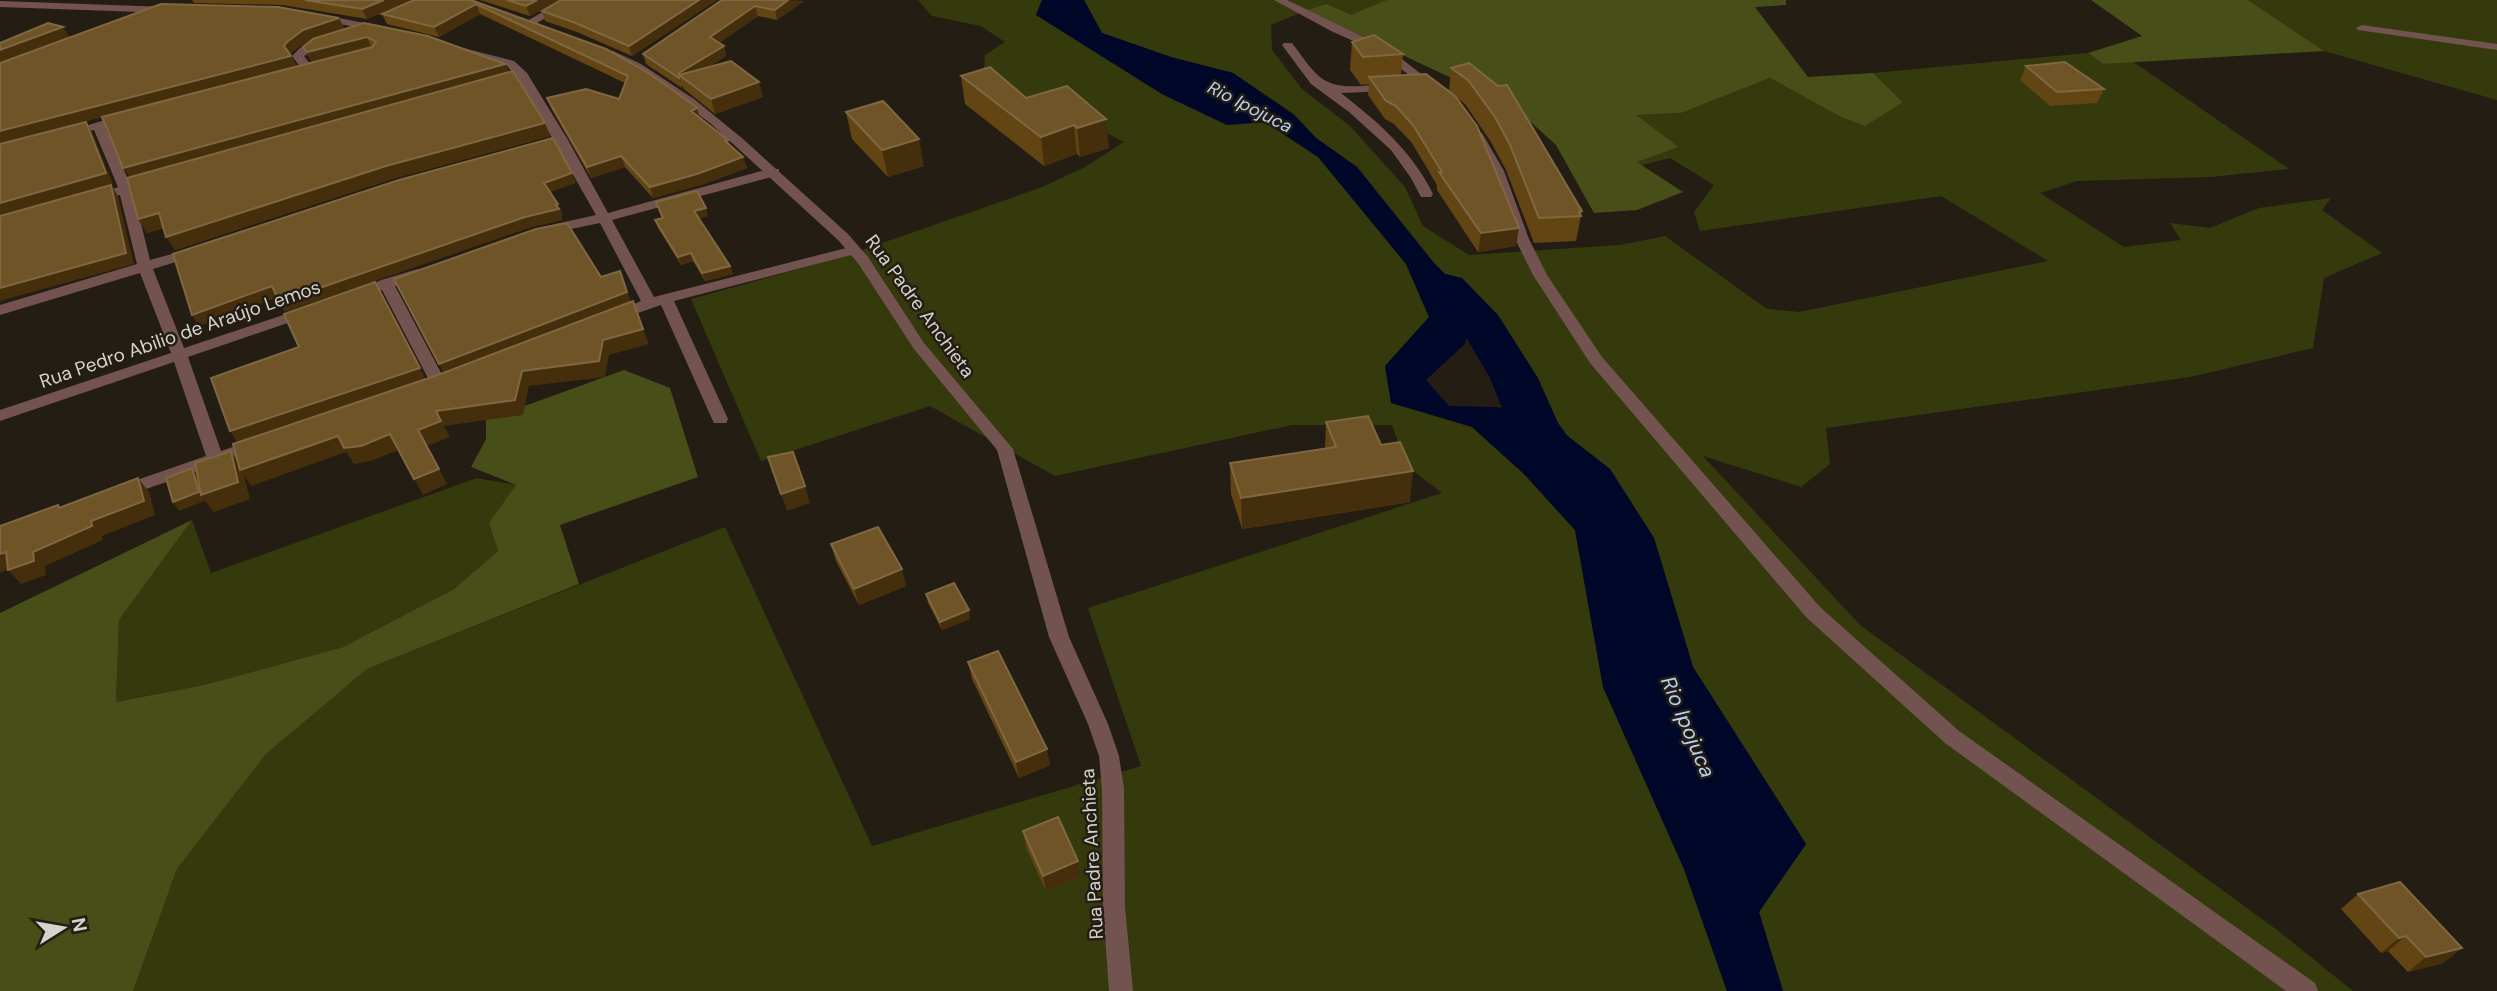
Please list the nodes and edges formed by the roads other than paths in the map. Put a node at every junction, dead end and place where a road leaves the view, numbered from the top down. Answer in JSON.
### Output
{"nodes":[{"id":1,"x":572,"y":0,"type":"edge"},
{"id":2,"x":1279,"y":0,"type":"edge"},
{"id":3,"x":0,"y":4,"type":"edge"},
{"id":4,"x":155,"y":10,"type":"junction"},
{"id":5,"x":181,"y":10,"type":"edge"},
{"id":6,"x":307,"y":15,"type":"edge"},
{"id":7,"x":132,"y":20,"type":"edge"},
{"id":8,"x":381,"y":20,"type":"edge"},
{"id":9,"x":368,"y":26,"type":"junction"},
{"id":10,"x":2362,"y":28,"type":"dead end"},
{"id":11,"x":554,"y":31,"type":"edge"},
{"id":12,"x":395,"y":33,"type":"edge"},
{"id":13,"x":435,"y":42,"type":"edge"},
{"id":14,"x":589,"y":45,"type":"edge"},
{"id":15,"x":1288,"y":46,"type":"dead end"},
{"id":16,"x":2497,"y":47,"type":"edge"},
{"id":17,"x":308,"y":69,"type":"edge"},
{"id":18,"x":1429,"y":84,"type":"junction"},
{"id":19,"x":1325,"y":87,"type":"junction"},
{"id":20,"x":1449,"y":101,"type":"edge"},
{"id":21,"x":137,"y":114,"type":"edge"},
{"id":22,"x":1465,"y":116,"type":"edge"},
{"id":23,"x":98,"y":125,"type":"junction"},
{"id":24,"x":49,"y":137,"type":"edge"},
{"id":25,"x":774,"y":172,"type":"junction"},
{"id":26,"x":165,"y":178,"type":"edge"},
{"id":27,"x":125,"y":190,"type":"junction"},
{"id":28,"x":1426,"y":194,"type":"dead end"},
{"id":29,"x":75,"y":203,"type":"edge"},
{"id":30,"x":604,"y":216,"type":"junction"},
{"id":31,"x":535,"y":233,"type":"edge"},
{"id":32,"x":209,"y":247,"type":"edge"},
{"id":33,"x":855,"y":250,"type":"junction"},
{"id":34,"x":436,"y":267,"type":"edge"},
{"id":35,"x":145,"y":268,"type":"junction"},
{"id":36,"x":386,"y":284,"type":"junction"},
{"id":37,"x":658,"y":301,"type":"junction"},
{"id":38,"x":0,"y":310,"type":"edge"},
{"id":39,"x":598,"y":323,"type":"edge"},
{"id":40,"x":180,"y":357,"type":"junction"},
{"id":41,"x":438,"y":384,"type":"edge"},
{"id":42,"x":0,"y":416,"type":"edge"},
{"id":43,"x":720,"y":419,"type":"dead end"},
{"id":44,"x":267,"y":441,"type":"edge"},
{"id":45,"x":215,"y":459,"type":"junction"},
{"id":46,"x":101,"y":499,"type":"edge"},
{"id":47,"x":1121,"y":991,"type":"edge"},
{"id":48,"x":2306,"y":991,"type":"edge"}],
"edges":[{"from":1,"to":11,"type":"street"},
{"from":2,"to":18,"type":"street"},
{"from":3,"to":4,"type":"street"},
{"from":4,"to":5,"type":"street"},
{"from":4,"to":7,"type":"street"},
{"from":6,"to":9,"type":"street"},
{"from":8,"to":9,"type":"street"},
{"from":9,"to":12,"type":"street"},
{"from":9,"to":17,"type":"street"},
{"from":10,"to":16,"type":"street"},
{"from":13,"to":30,"type":"street"},
{"from":14,"to":25,"type":"street","name":"Rua Padre Anchieta"},
{"from":15,"to":19,"type":"street"},
{"from":18,"to":19,"type":"street"},
{"from":18,"to":20,"type":"street"},
{"from":19,"to":28,"type":"street"},
{"from":21,"to":23,"type":"street"},
{"from":22,"to":48,"type":"street"},
{"from":23,"to":24,"type":"street"},
{"from":23,"to":27,"type":"street"},
{"from":25,"to":30,"type":"street"},
{"from":25,"to":33,"type":"street","name":"Rua Padre Anchieta"},
{"from":26,"to":27,"type":"street"},
{"from":27,"to":29,"type":"street"},
{"from":27,"to":35,"type":"street"},
{"from":30,"to":31,"type":"street"},
{"from":30,"to":37,"type":"street"},
{"from":32,"to":35,"type":"street"},
{"from":33,"to":37,"type":"street"},
{"from":33,"to":47,"type":"street","name":"Rua Padre Anchieta"},
{"from":34,"to":36,"type":"street","name":"Rua Pedro Abilio de Araújo Lemos"},
{"from":35,"to":38,"type":"street"},
{"from":35,"to":40,"type":"street"},
{"from":36,"to":40,"type":"street","name":"Rua Pedro Abilio de Araújo Lemos"},
{"from":36,"to":41,"type":"street"},
{"from":37,"to":39,"type":"street"},
{"from":37,"to":43,"type":"street"},
{"from":40,"to":42,"type":"street","name":"Rua Pedro Abilio de Araújo Lemos"},
{"from":40,"to":45,"type":"street"},
{"from":44,"to":45,"type":"street"},
{"from":45,"to":46,"type":"street"}]}
